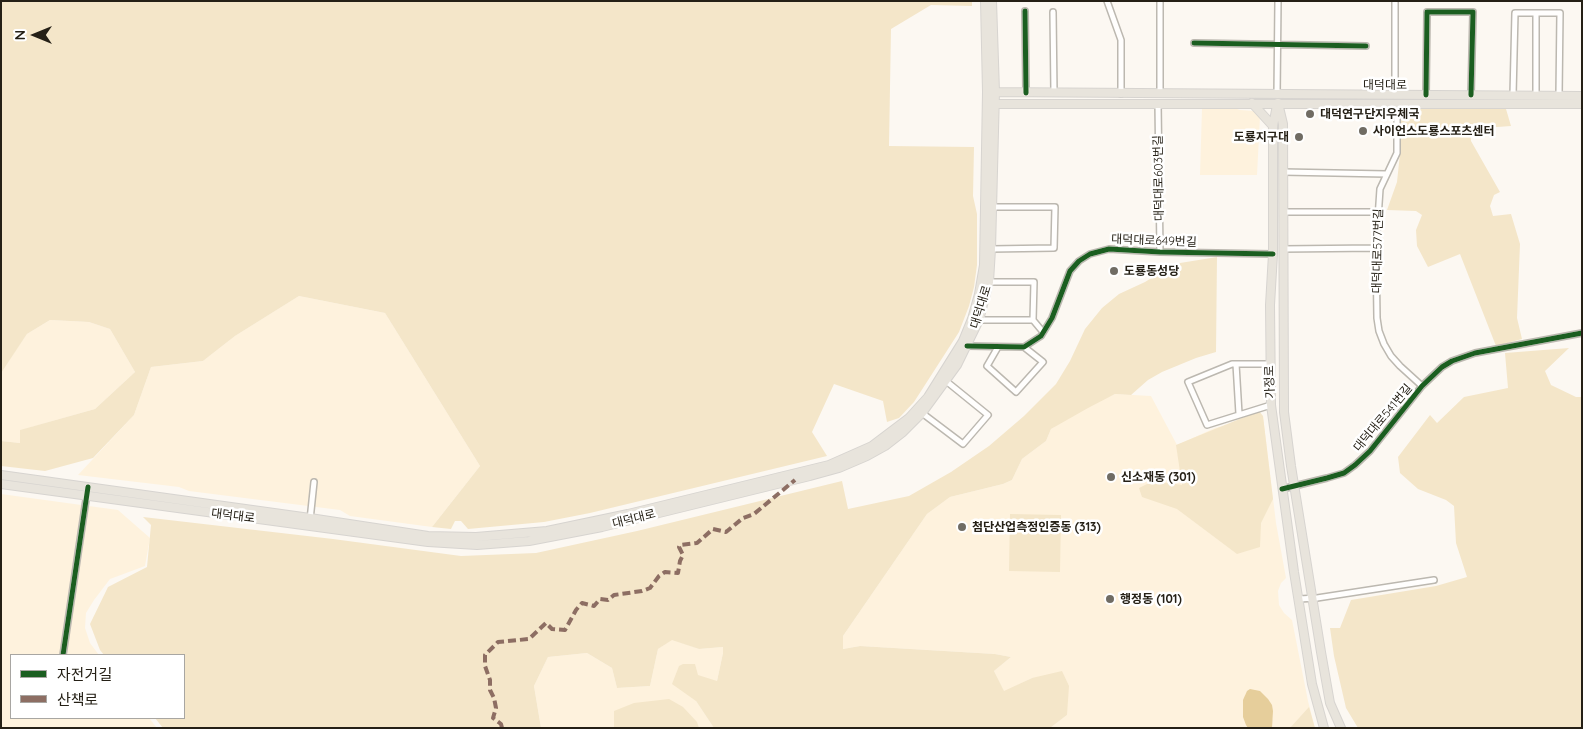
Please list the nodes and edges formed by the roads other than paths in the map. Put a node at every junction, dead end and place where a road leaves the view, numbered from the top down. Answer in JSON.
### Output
{"nodes":[{"id":1,"x":985,"y":1,"type":"edge"},
{"id":2,"x":992,"y":1,"type":"edge"},
{"id":3,"x":1107,"y":1,"type":"edge"},
{"id":4,"x":1160,"y":1,"type":"edge"},
{"id":5,"x":1278,"y":1,"type":"edge"},
{"id":6,"x":1395,"y":1,"type":"edge"},
{"id":7,"x":1025,"y":11,"type":"dead end"},
{"id":8,"x":1053,"y":12,"type":"dead end"},
{"id":9,"x":1536,"y":13,"type":"junction"},
{"id":10,"x":1194,"y":43,"type":"dead end"},
{"id":11,"x":1278,"y":44,"type":"junction"},
{"id":12,"x":1366,"y":46,"type":"dead end"},
{"id":13,"x":991,"y":92,"type":"junction"},
{"id":14,"x":1026,"y":93,"type":"junction"},
{"id":15,"x":1054,"y":93,"type":"junction"},
{"id":16,"x":1121,"y":94,"type":"junction"},
{"id":17,"x":1160,"y":94,"type":"junction"},
{"id":18,"x":1426,"y":95,"type":"junction"},
{"id":19,"x":1471,"y":95,"type":"junction"},
{"id":20,"x":1514,"y":95,"type":"junction"},
{"id":21,"x":1536,"y":96,"type":"junction"},
{"id":22,"x":1559,"y":96,"type":"junction"},
{"id":23,"x":1582,"y":96,"type":"edge"},
{"id":24,"x":1277,"y":99,"type":"junction"},
{"id":25,"x":1396,"y":99,"type":"junction"},
{"id":26,"x":1158,"y":103,"type":"junction"},
{"id":27,"x":1252,"y":103,"type":"junction"},
{"id":28,"x":991,"y":104,"type":"junction"},
{"id":29,"x":1582,"y":104,"type":"edge"},
{"id":30,"x":1273,"y":126,"type":"junction"},
{"id":31,"x":1282,"y":172,"type":"junction"},
{"id":32,"x":1386,"y":174,"type":"junction"},
{"id":33,"x":992,"y":207,"type":"junction"},
{"id":34,"x":1282,"y":212,"type":"junction"},
{"id":35,"x":1378,"y":212,"type":"junction"},
{"id":36,"x":1376,"y":248,"type":"junction"},
{"id":37,"x":991,"y":249,"type":"junction"},
{"id":38,"x":1283,"y":249,"type":"junction"},
{"id":39,"x":1160,"y":252,"type":"junction"},
{"id":40,"x":1273,"y":254,"type":"junction"},
{"id":41,"x":989,"y":282,"type":"junction"},
{"id":42,"x":978,"y":320,"type":"junction"},
{"id":43,"x":1033,"y":320,"type":"junction"},
{"id":44,"x":1043,"y":332,"type":"junction"},
{"id":45,"x":1582,"y":334,"type":"edge"},
{"id":46,"x":968,"y":346,"type":"junction"},
{"id":47,"x":998,"y":347,"type":"junction"},
{"id":48,"x":1024,"y":347,"type":"junction"},
{"id":49,"x":1236,"y":364,"type":"junction"},
{"id":50,"x":1270,"y":364,"type":"junction"},
{"id":51,"x":946,"y":381,"type":"junction"},
{"id":52,"x":1422,"y":386,"type":"junction"},
{"id":53,"x":1271,"y":405,"type":"junction"},
{"id":54,"x":922,"y":413,"type":"junction"},
{"id":55,"x":1239,"y":414,"type":"junction"},
{"id":56,"x":1,"y":475,"type":"edge"},
{"id":57,"x":314,"y":482,"type":"dead end"},
{"id":58,"x":1,"y":484,"type":"edge"},
{"id":59,"x":88,"y":487,"type":"junction"},
{"id":60,"x":1295,"y":487,"type":"junction"},
{"id":61,"x":1282,"y":489,"type":"junction"},
{"id":62,"x":87,"y":496,"type":"junction"},
{"id":63,"x":310,"y":521,"type":"junction"},
{"id":64,"x":1434,"y":580,"type":"dead end"},
{"id":65,"x":1312,"y":598,"type":"junction"},
{"id":66,"x":1298,"y":599,"type":"junction"},
{"id":67,"x":63,"y":654,"type":"edge"},
{"id":68,"x":1324,"y":728,"type":"edge"},
{"id":69,"x":1341,"y":728,"type":"edge"}],
"edges":[{"from":1,"to":13,"type":"main road"},
{"from":2,"to":13,"type":"main road"},
{"from":3,"to":16,"type":"street"},
{"from":4,"to":17,"type":"street"},
{"from":5,"to":11,"type":"street"},
{"from":6,"to":25,"type":"street","name":"대덕대로577번길"},
{"from":7,"to":14,"type":"street"},
{"from":8,"to":15,"type":"street"},
{"from":9,"to":20,"type":"street"},
{"from":9,"to":21,"type":"street"},
{"from":9,"to":22,"type":"street"},
{"from":10,"to":11,"type":"street"},
{"from":11,"to":12,"type":"street"},
{"from":11,"to":24,"type":"street"},
{"from":13,"to":14,"type":"main road","name":"대덕대로"},
{"from":13,"to":28,"type":"main road","name":"대덕대로"},
{"from":14,"to":15,"type":"main road","name":"대덕대로"},
{"from":15,"to":16,"type":"main road","name":"대덕대로"},
{"from":16,"to":17,"type":"main road","name":"대덕대로"},
{"from":17,"to":24,"type":"main road","name":"대덕대로"},
{"from":18,"to":19,"type":"main road","name":"대덕대로"},
{"from":18,"to":19,"type":"street"},
{"from":18,"to":25,"type":"main road","name":"대덕대로"},
{"from":19,"to":20,"type":"main road","name":"대덕대로"},
{"from":20,"to":21,"type":"main road","name":"대덕대로"},
{"from":21,"to":22,"type":"main road","name":"대덕대로"},
{"from":22,"to":23,"type":"main road","name":"대덕대로"},
{"from":24,"to":25,"type":"main road","name":"대덕대로"},
{"from":24,"to":27,"type":"main road","name":"대덕대로"},
{"from":24,"to":30,"type":"main road","name":"가정로"},
{"from":24,"to":31,"type":"main road","name":"가정로"},
{"from":25,"to":29,"type":"main road","name":"대덕대로"},
{"from":25,"to":32,"type":"street","name":"대덕대로577번길"},
{"from":26,"to":27,"type":"main road","name":"대덕대로"},
{"from":26,"to":28,"type":"main road","name":"대덕대로"},
{"from":26,"to":39,"type":"street","name":"대덕대로603번길"},
{"from":27,"to":30,"type":"main road"},
{"from":28,"to":33,"type":"main road","name":"대덕대로"},
{"from":28,"to":63,"type":"main road","name":"대덕대로"},
{"from":30,"to":40,"type":"main road","name":"가정로"},
{"from":31,"to":32,"type":"street"},
{"from":31,"to":34,"type":"main road","name":"가정로"},
{"from":32,"to":35,"type":"street","name":"대덕대로577번길"},
{"from":33,"to":37,"type":"main road","name":"대덕대로"},
{"from":33,"to":37,"type":"street"},
{"from":34,"to":35,"type":"street"},
{"from":34,"to":38,"type":"main road","name":"가정로"},
{"from":35,"to":36,"type":"street","name":"대덕대로577번길"},
{"from":36,"to":38,"type":"street"},
{"from":36,"to":52,"type":"street","name":"대덕대로577번길"},
{"from":37,"to":41,"type":"main road","name":"대덕대로"},
{"from":38,"to":60,"type":"main road","name":"가정로"},
{"from":39,"to":40,"type":"street","name":"대덕대로649번길"},
{"from":39,"to":44,"type":"street","name":"대덕대로649번길"},
{"from":40,"to":50,"type":"main road","name":"가정로"},
{"from":41,"to":42,"type":"main road","name":"대덕대로"},
{"from":41,"to":43,"type":"street"},
{"from":42,"to":43,"type":"street"},
{"from":42,"to":46,"type":"main road","name":"대덕대로"},
{"from":43,"to":44,"type":"street"},
{"from":44,"to":48,"type":"street","name":"대덕대로649번길"},
{"from":45,"to":52,"type":"street","name":"대덕대로541번길"},
{"from":46,"to":47,"type":"street"},
{"from":46,"to":51,"type":"main road","name":"대덕대로"},
{"from":47,"to":48,"type":"street"},
{"from":47,"to":48,"type":"street"},
{"from":49,"to":50,"type":"street"},
{"from":49,"to":55,"type":"street"},
{"from":49,"to":55,"type":"street"},
{"from":50,"to":53,"type":"main road","name":"가정로"},
{"from":51,"to":54,"type":"main road","name":"대덕대로"},
{"from":51,"to":54,"type":"street"},
{"from":52,"to":60,"type":"street","name":"대덕대로541번길"},
{"from":53,"to":55,"type":"street"},
{"from":53,"to":61,"type":"main road","name":"가정로"},
{"from":54,"to":63,"type":"main road","name":"대덕대로"},
{"from":56,"to":59,"type":"main road","name":"대덕대로"},
{"from":57,"to":63,"type":"street"},
{"from":58,"to":62,"type":"main road","name":"대덕대로"},
{"from":59,"to":62,"type":"street"},
{"from":59,"to":63,"type":"main road","name":"대덕대로"},
{"from":60,"to":61,"type":"street","name":"대덕대로541번길"},
{"from":60,"to":65,"type":"main road","name":"가정로"},
{"from":61,"to":66,"type":"main road","name":"가정로"},
{"from":62,"to":63,"type":"main road","name":"대덕대로"},
{"from":62,"to":67,"type":"street"},
{"from":64,"to":65,"type":"street"},
{"from":65,"to":66,"type":"street"},
{"from":65,"to":69,"type":"main road","name":"가정로"},
{"from":66,"to":68,"type":"main road","name":"가정로"}]}
